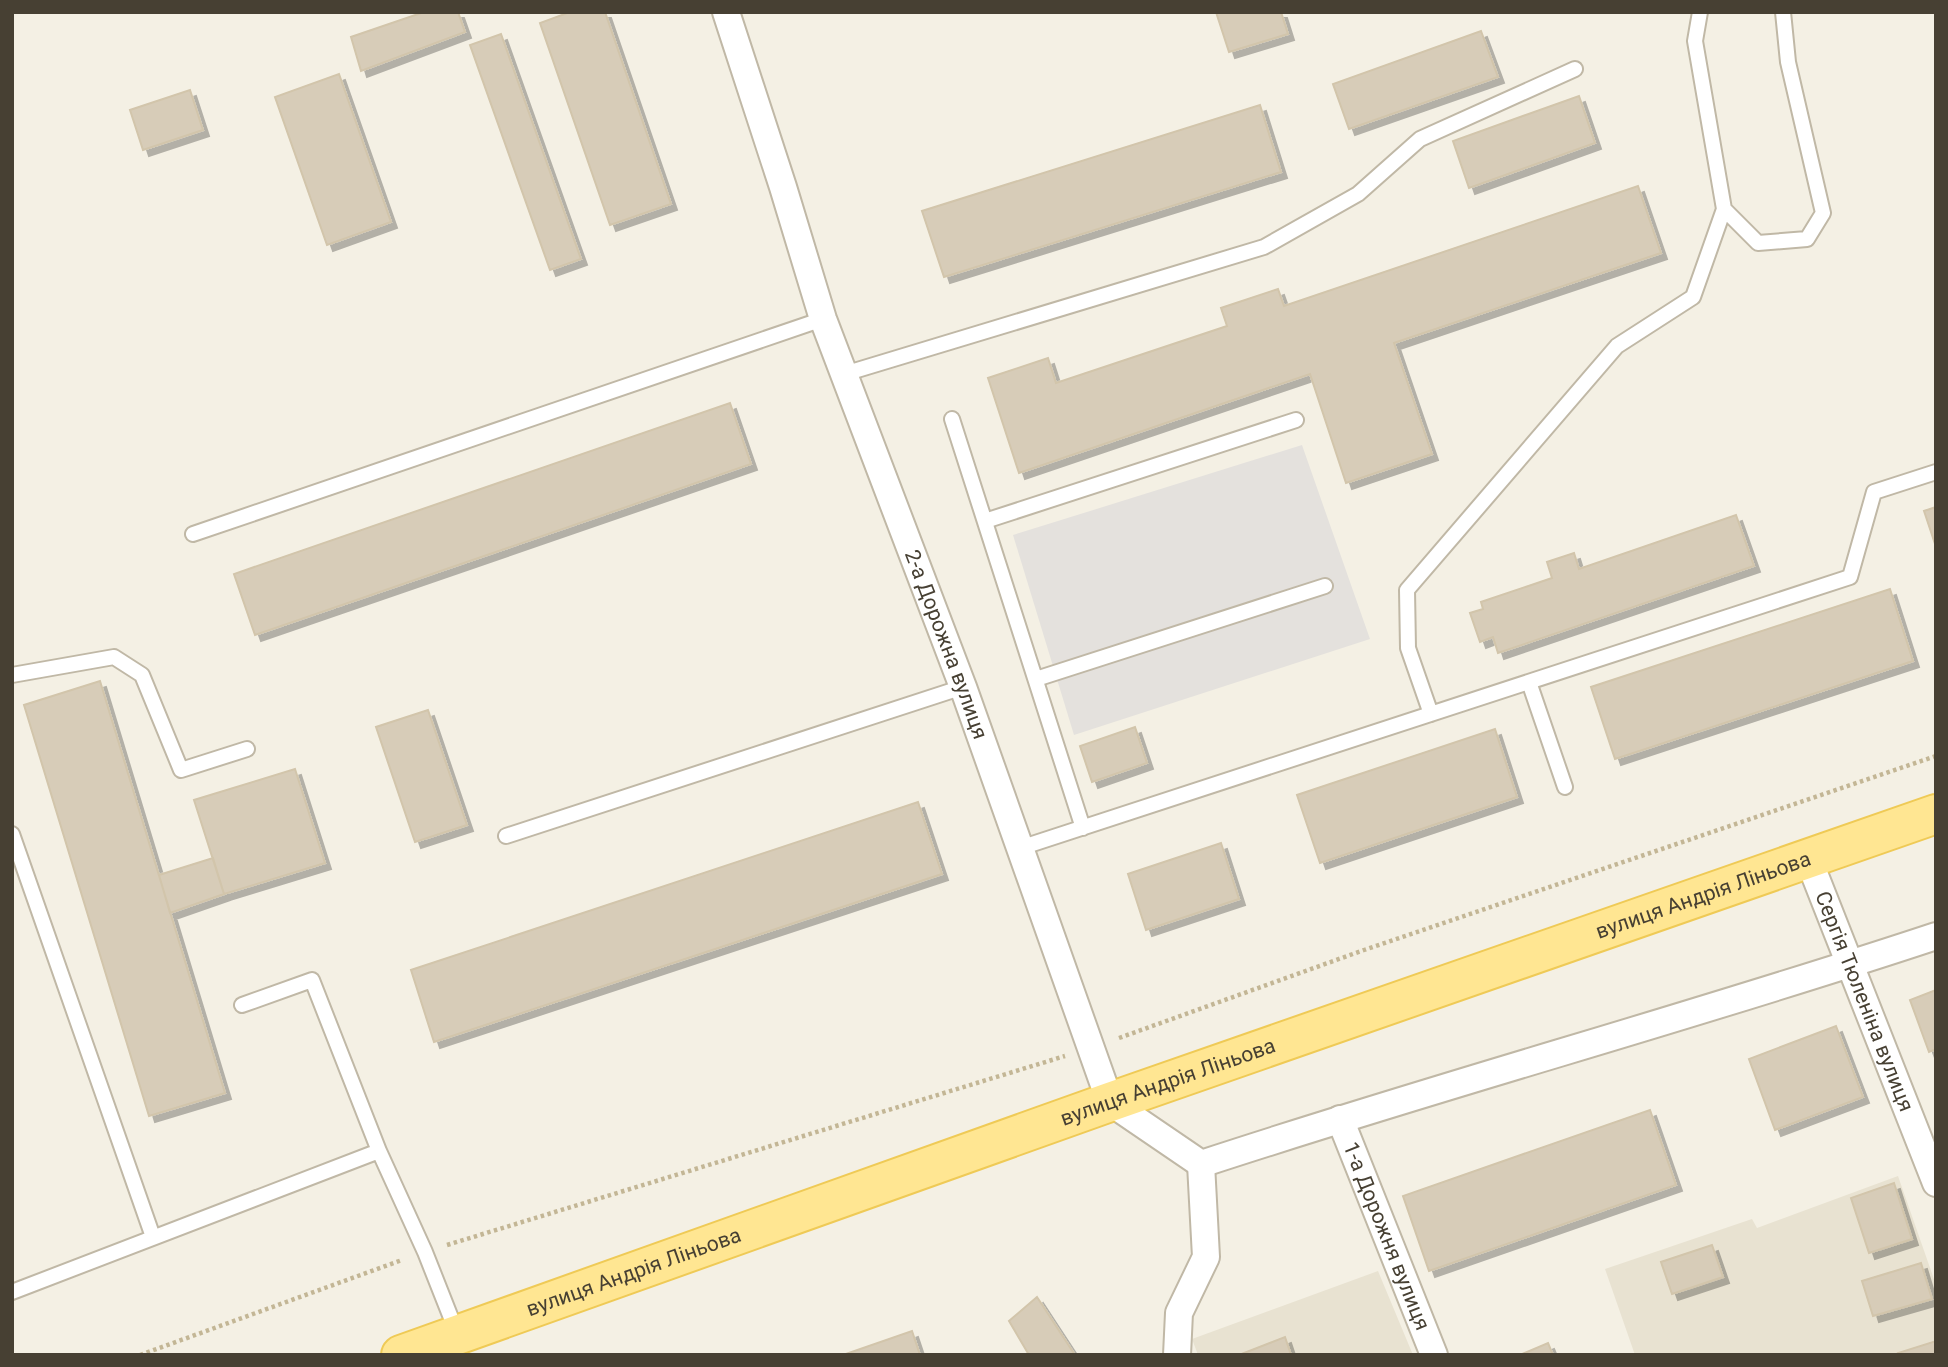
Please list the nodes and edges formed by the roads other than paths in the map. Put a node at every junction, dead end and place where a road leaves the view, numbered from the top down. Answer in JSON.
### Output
{"nodes":[{"id":1,"x":726,"y":12,"type":"edge"},
{"id":2,"x":1700,"y":12,"type":"edge"},
{"id":3,"x":1783,"y":12,"type":"edge"},
{"id":4,"x":1575,"y":69,"type":"dead end"},
{"id":5,"x":1724,"y":209,"type":"junction"},
{"id":6,"x":823,"y":319,"type":"junction"},
{"id":7,"x":844,"y":374,"type":"junction"},
{"id":8,"x":952,"y":419,"type":"dead end"},
{"id":9,"x":1296,"y":420,"type":"dead end"},
{"id":10,"x":1936,"y":472,"type":"edge"},
{"id":11,"x":985,"y":521,"type":"junction"},
{"id":12,"x":193,"y":534,"type":"dead end"},
{"id":13,"x":1325,"y":586,"type":"dead end"},
{"id":14,"x":12,"y":676,"type":"edge"},
{"id":15,"x":1036,"y":679,"type":"junction"},
{"id":16,"x":1529,"y":682,"type":"junction"},
{"id":17,"x":963,"y":687,"type":"junction"},
{"id":18,"x":1431,"y":714,"type":"junction"},
{"id":19,"x":247,"y":749,"type":"dead end"},
{"id":20,"x":1565,"y":786,"type":"dead end"},
{"id":21,"x":1936,"y":814,"type":"edge"},
{"id":22,"x":1083,"y":828,"type":"junction"},
{"id":23,"x":12,"y":834,"type":"edge"},
{"id":24,"x":506,"y":836,"type":"dead end"},
{"id":25,"x":1020,"y":848,"type":"junction"},
{"id":26,"x":1808,"y":858,"type":"junction"},
{"id":27,"x":1936,"y":936,"type":"edge"},
{"id":28,"x":1850,"y":965,"type":"junction"},
{"id":29,"x":242,"y":1005,"type":"dead end"},
{"id":30,"x":1110,"y":1102,"type":"junction"},
{"id":31,"x":1340,"y":1119,"type":"junction"},
{"id":32,"x":379,"y":1151,"type":"junction"},
{"id":33,"x":1200,"y":1164,"type":"junction"},
{"id":34,"x":1936,"y":1183,"type":"edge"},
{"id":35,"x":153,"y":1237,"type":"junction"},
{"id":36,"x":12,"y":1292,"type":"edge"},
{"id":37,"x":457,"y":1335,"type":"junction"},
{"id":38,"x":401,"y":1355,"type":"edge"},
{"id":39,"x":1177,"y":1355,"type":"edge"},
{"id":40,"x":1434,"y":1355,"type":"edge"}],
"edges":[{"from":1,"to":6,"type":"street","name":"2-а Дорожна вулиця"},
{"from":2,"to":5,"type":"lane"},
{"from":3,"to":5,"type":"lane"},
{"from":4,"to":7,"type":"lane"},
{"from":5,"to":18,"type":"lane"},
{"from":6,"to":7,"type":"street","name":"2-а Дорожна вулиця"},
{"from":6,"to":12,"type":"lane"},
{"from":7,"to":17,"type":"street","name":"2-а Дорожна вулиця"},
{"from":8,"to":11,"type":"lane"},
{"from":9,"to":11,"type":"lane"},
{"from":10,"to":16,"type":"lane"},
{"from":11,"to":15,"type":"lane"},
{"from":13,"to":15,"type":"lane"},
{"from":14,"to":19,"type":"lane"},
{"from":15,"to":22,"type":"lane"},
{"from":16,"to":18,"type":"lane"},
{"from":16,"to":20,"type":"lane"},
{"from":17,"to":24,"type":"lane"},
{"from":17,"to":25,"type":"street","name":"2-а Дорожна вулиця"},
{"from":18,"to":22,"type":"lane"},
{"from":21,"to":26,"type":"main road","name":"вулиця Андрія Ліньова"},
{"from":22,"to":25,"type":"lane"},
{"from":23,"to":35,"type":"lane"},
{"from":25,"to":30,"type":"street","name":"2-а Дорожна вулиця"},
{"from":26,"to":28,"type":"street","name":"Сергія Тюленіна вулиця"},
{"from":26,"to":30,"type":"main road","name":"вулиця Андрія Ліньова"},
{"from":27,"to":28,"type":"street"},
{"from":28,"to":31,"type":"street"},
{"from":28,"to":34,"type":"street","name":"Сергія Тюленіна вулиця"},
{"from":29,"to":32,"type":"lane"},
{"from":30,"to":33,"type":"street"},
{"from":30,"to":37,"type":"main road","name":"вулиця Андрія Ліньова"},
{"from":31,"to":33,"type":"street"},
{"from":31,"to":40,"type":"street","name":"1-а Дорожня вулиця"},
{"from":32,"to":35,"type":"lane"},
{"from":32,"to":37,"type":"lane"},
{"from":33,"to":39,"type":"street"},
{"from":35,"to":36,"type":"lane"},
{"from":37,"to":38,"type":"main road","name":"вулиця Андрія Ліньова"}]}
